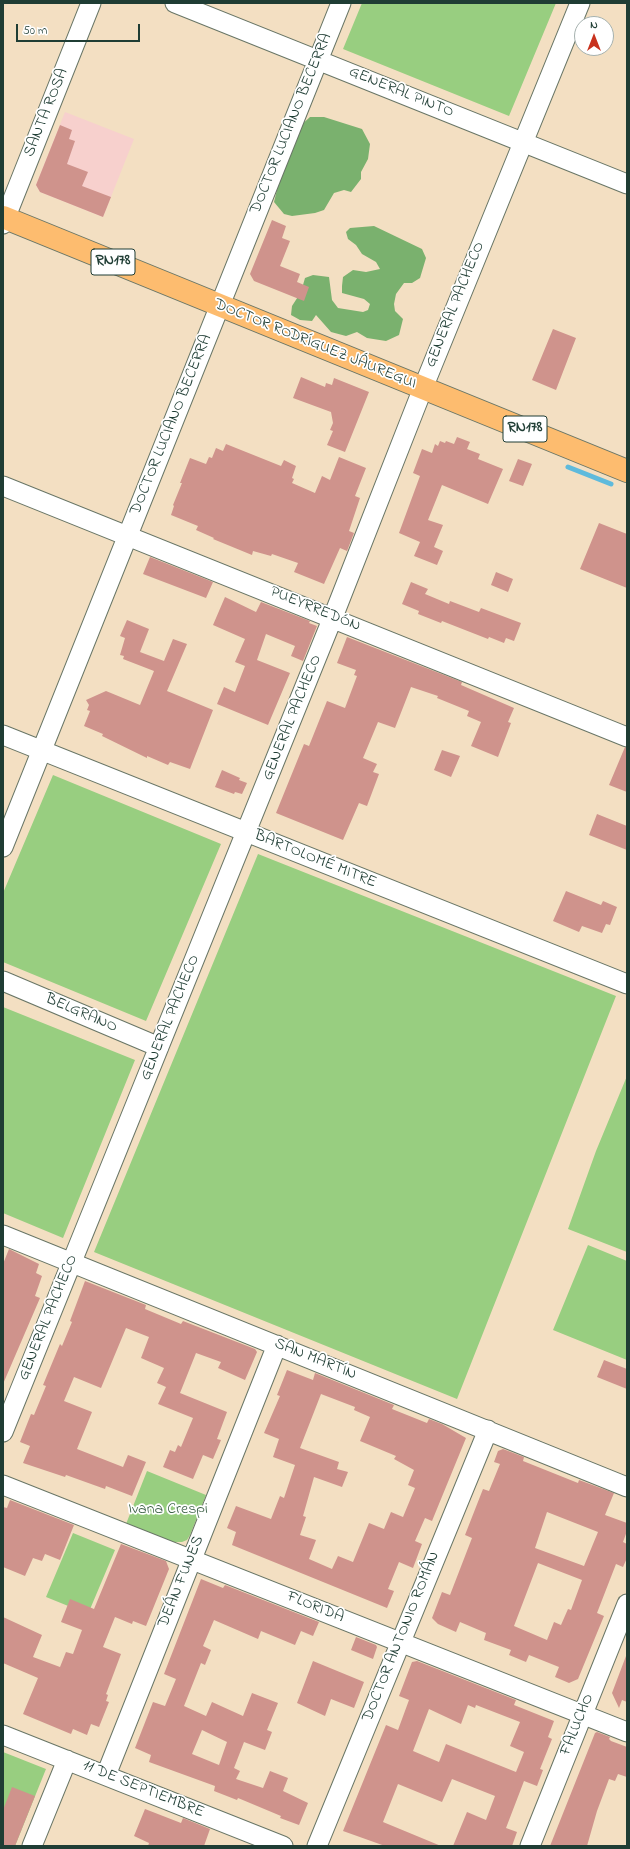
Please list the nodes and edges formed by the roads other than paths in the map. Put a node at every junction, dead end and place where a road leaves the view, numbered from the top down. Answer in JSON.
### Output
{"nodes":[{"id":1,"x":91,"y":3,"type":"edge"},
{"id":2,"x":175,"y":3,"type":"edge"},
{"id":3,"x":341,"y":3,"type":"edge"},
{"id":4,"x":580,"y":3,"type":"edge"},
{"id":5,"x":318,"y":59,"type":"junction"},
{"id":6,"x":523,"y":142,"type":"junction"},
{"id":7,"x":627,"y":184,"type":"edge"},
{"id":8,"x":4,"y":220,"type":"edge"},
{"id":9,"x":220,"y":306,"type":"junction"},
{"id":10,"x":423,"y":388,"type":"junction"},
{"id":11,"x":627,"y":470,"type":"edge"},
{"id":12,"x":3,"y":486,"type":"edge"},
{"id":13,"x":127,"y":535,"type":"junction"},
{"id":14,"x":333,"y":617,"type":"junction"},
{"id":15,"x":3,"y":735,"type":"edge"},
{"id":16,"x":627,"y":737,"type":"edge"},
{"id":17,"x":41,"y":750,"type":"junction"},
{"id":18,"x":246,"y":833,"type":"junction"},
{"id":19,"x":3,"y":847,"type":"edge"},
{"id":20,"x":3,"y":982,"type":"edge"},
{"id":21,"x":627,"y":984,"type":"edge"},
{"id":22,"x":159,"y":1047,"type":"junction"},
{"id":23,"x":3,"y":1235,"type":"edge"},
{"id":24,"x":71,"y":1263,"type":"junction"},
{"id":25,"x":277,"y":1345,"type":"junction"},
{"id":26,"x":488,"y":1430,"type":"junction"},
{"id":27,"x":3,"y":1432,"type":"edge"},
{"id":28,"x":3,"y":1485,"type":"edge"},
{"id":29,"x":627,"y":1487,"type":"edge"},
{"id":30,"x":191,"y":1559,"type":"junction"},
{"id":31,"x":627,"y":1604,"type":"edge"},
{"id":32,"x":400,"y":1642,"type":"junction"},
{"id":33,"x":583,"y":1714,"type":"junction"},
{"id":34,"x":627,"y":1732,"type":"edge"},
{"id":35,"x":3,"y":1735,"type":"edge"},
{"id":36,"x":66,"y":1760,"type":"junction"},
{"id":37,"x":106,"y":1775,"type":"junction"},
{"id":38,"x":32,"y":1846,"type":"edge"},
{"id":39,"x":283,"y":1846,"type":"edge"},
{"id":40,"x":317,"y":1846,"type":"edge"},
{"id":41,"x":530,"y":1846,"type":"edge"}],
"edges":[{"from":1,"to":8,"type":"street","name":"SANTA ROSA"},
{"from":2,"to":5,"type":"street","name":"GENERAL PINTO"},
{"from":3,"to":5,"type":"street","name":"DOCTOR LUCIANO BECERRA"},
{"from":4,"to":6,"type":"street","name":"GENERAL PACHECO"},
{"from":5,"to":6,"type":"street","name":"GENERAL PINTO"},
{"from":5,"to":9,"type":"street","name":"DOCTOR LUCIANO BECERRA"},
{"from":6,"to":7,"type":"street","name":"GENERAL PINTO"},
{"from":6,"to":10,"type":"street","name":"GENERAL PACHECO"},
{"from":8,"to":9,"type":"main road","name":"DOCTOR RODRÍGUEZ JÁUREGUI","number":"RN178"},
{"from":9,"to":10,"type":"main road","name":"DOCTOR RODRÍGUEZ JÁUREGUI","number":"RN178"},
{"from":9,"to":13,"type":"street","name":"DOCTOR LUCIANO BECERRA"},
{"from":10,"to":11,"type":"main road","name":"DOCTOR RODRÍGUEZ JÁUREGUI","number":"RN178"},
{"from":10,"to":14,"type":"street","name":"GENERAL PACHECO"},
{"from":12,"to":13,"type":"street","name":"PUEYRREDÓN"},
{"from":13,"to":14,"type":"street","name":"PUEYRREDÓN"},
{"from":13,"to":17,"type":"street","name":"DOCTOR LUCIANO BECERRA"},
{"from":14,"to":16,"type":"street","name":"PUEYRREDÓN"},
{"from":14,"to":18,"type":"street","name":"GENERAL PACHECO"},
{"from":15,"to":17,"type":"street","name":"BARTOLOMÉ MITRE"},
{"from":17,"to":18,"type":"street","name":"BARTOLOMÉ MITRE"},
{"from":17,"to":19,"type":"street","name":"DOCTOR LUCIANO BECERRA"},
{"from":18,"to":21,"type":"street","name":"BARTOLOMÉ MITRE"},
{"from":18,"to":22,"type":"street","name":"GENERAL PACHECO"},
{"from":20,"to":22,"type":"street","name":"BELGRANO"},
{"from":22,"to":24,"type":"street","name":"GENERAL PACHECO"},
{"from":23,"to":24,"type":"street","name":"SAN MARTÍN"},
{"from":24,"to":25,"type":"street","name":"SAN MARTÍN"},
{"from":24,"to":27,"type":"street","name":"GENERAL PACHECO"},
{"from":25,"to":26,"type":"street","name":"SAN MARTÍN"},
{"from":25,"to":30,"type":"street","name":"DEÁN FUNES"},
{"from":26,"to":29,"type":"street","name":"SAN MARTÍN"},
{"from":26,"to":32,"type":"street","name":"DOCTOR ANTONIO ROMÁN"},
{"from":28,"to":30,"type":"street","name":"FLORIDA"},
{"from":30,"to":32,"type":"street","name":"FLORIDA"},
{"from":30,"to":37,"type":"street","name":"DEÁN FUNES"},
{"from":31,"to":33,"type":"street","name":"FALUCHO"},
{"from":32,"to":33,"type":"street","name":"FLORIDA"},
{"from":32,"to":40,"type":"street","name":"DOCTOR ANTONIO ROMÁN"},
{"from":33,"to":34,"type":"street","name":"FLORIDA"},
{"from":33,"to":41,"type":"street","name":"FALUCHO"},
{"from":35,"to":36,"type":"street","name":"11 DE SEPTIEMBRE"},
{"from":36,"to":37,"type":"street","name":"11 DE SEPTIEMBRE"},
{"from":36,"to":38,"type":"street"},
{"from":37,"to":39,"type":"street","name":"11 DE SEPTIEMBRE"}]}
